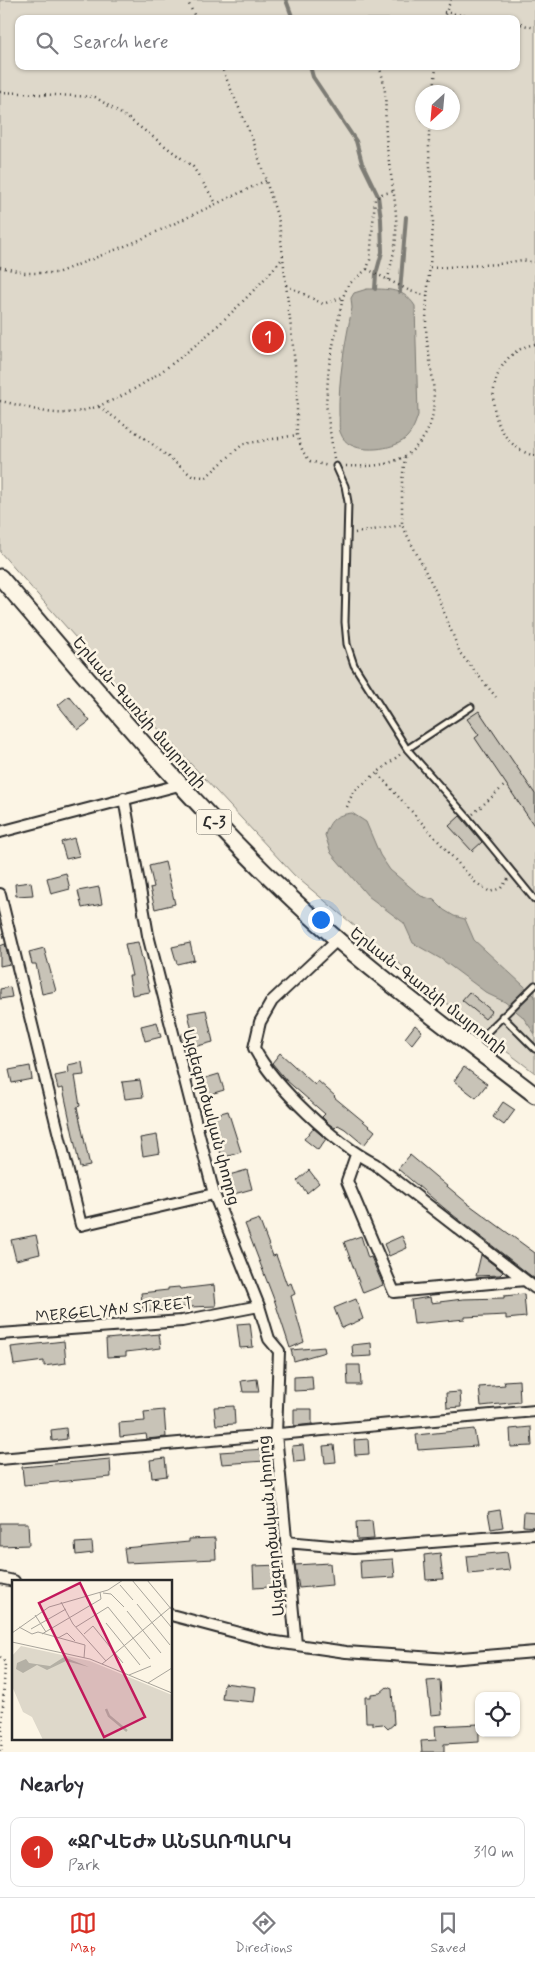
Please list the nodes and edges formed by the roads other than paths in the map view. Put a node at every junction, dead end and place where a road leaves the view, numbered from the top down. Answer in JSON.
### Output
{"nodes":[{"id":1,"x":336,"y":466,"type":"road end"},
{"id":2,"x":0,"y":577,"type":"edge"},
{"id":3,"x":471,"y":707,"type":"dead end"},
{"id":4,"x":407,"y":749,"type":"junction"},
{"id":5,"x":179,"y":784,"type":"junction"},
{"id":6,"x":124,"y":798,"type":"junction"},
{"id":7,"x":0,"y":832,"type":"edge"},
{"id":8,"x":0,"y":894,"type":"edge"},
{"id":9,"x":535,"y":900,"type":"edge"},
{"id":10,"x":338,"y":940,"type":"junction"},
{"id":11,"x":535,"y":985,"type":"edge"},
{"id":12,"x":502,"y":1016,"type":"junction"},
{"id":13,"x":472,"y":1046,"type":"junction"},
{"id":14,"x":535,"y":1049,"type":"edge"},
{"id":15,"x":535,"y":1096,"type":"edge"},
{"id":16,"x":356,"y":1155,"type":"junction"},
{"id":17,"x":214,"y":1194,"type":"junction"},
{"id":18,"x":525,"y":1280,"type":"junction"},
{"id":19,"x":535,"y":1288,"type":"edge"},
{"id":20,"x":259,"y":1306,"type":"junction"},
{"id":21,"x":0,"y":1334,"type":"edge"},
{"id":22,"x":535,"y":1411,"type":"edge"},
{"id":23,"x":276,"y":1434,"type":"junction"},
{"id":24,"x":0,"y":1458,"type":"edge"},
{"id":25,"x":535,"y":1534,"type":"edge"},
{"id":26,"x":286,"y":1542,"type":"junction"},
{"id":27,"x":172,"y":1615,"type":"edge"},
{"id":28,"x":296,"y":1644,"type":"junction"},
{"id":29,"x":535,"y":1652,"type":"edge"}],
"edges":[{"from":1,"to":4,"type":"lane"},
{"from":2,"to":5,"type":"main road","name":"Երևան-Գառնի մայրուղի","number":"Հ-3"},
{"from":3,"to":4,"type":"lane"},
{"from":4,"to":9,"type":"lane"},
{"from":5,"to":6,"type":"street"},
{"from":5,"to":10,"type":"main road","name":"Երևան-Գառնի մայրուղի","number":"Հ-3"},
{"from":6,"to":7,"type":"street"},
{"from":6,"to":17,"type":"street","name":"Այգեգործական փողոց"},
{"from":8,"to":17,"type":"street"},
{"from":10,"to":13,"type":"main road","name":"Երևան-Գառնի մայրուղի","number":"Հ-3"},
{"from":10,"to":16,"type":"street"},
{"from":11,"to":12,"type":"lane"},
{"from":12,"to":13,"type":"lane"},
{"from":12,"to":14,"type":"lane"},
{"from":13,"to":15,"type":"main road","name":"Երևան-Գառնի մայրուղի","number":"Հ-3"},
{"from":16,"to":18,"type":"street"},
{"from":16,"to":18,"type":"street"},
{"from":17,"to":20,"type":"street","name":"Այգեգործական փողոց"},
{"from":18,"to":19,"type":"street"},
{"from":20,"to":21,"type":"street","name":"MERGELYAN STREET"},
{"from":20,"to":23,"type":"street","name":"Այգեգործական փողոց"},
{"from":22,"to":23,"type":"street"},
{"from":23,"to":24,"type":"street"},
{"from":23,"to":26,"type":"street","name":"Այգեգործական փողոց"},
{"from":25,"to":26,"type":"street"},
{"from":26,"to":28,"type":"street","name":"Այգեգործական փողոց"},
{"from":27,"to":28,"type":"street"},
{"from":28,"to":29,"type":"street"}]}
